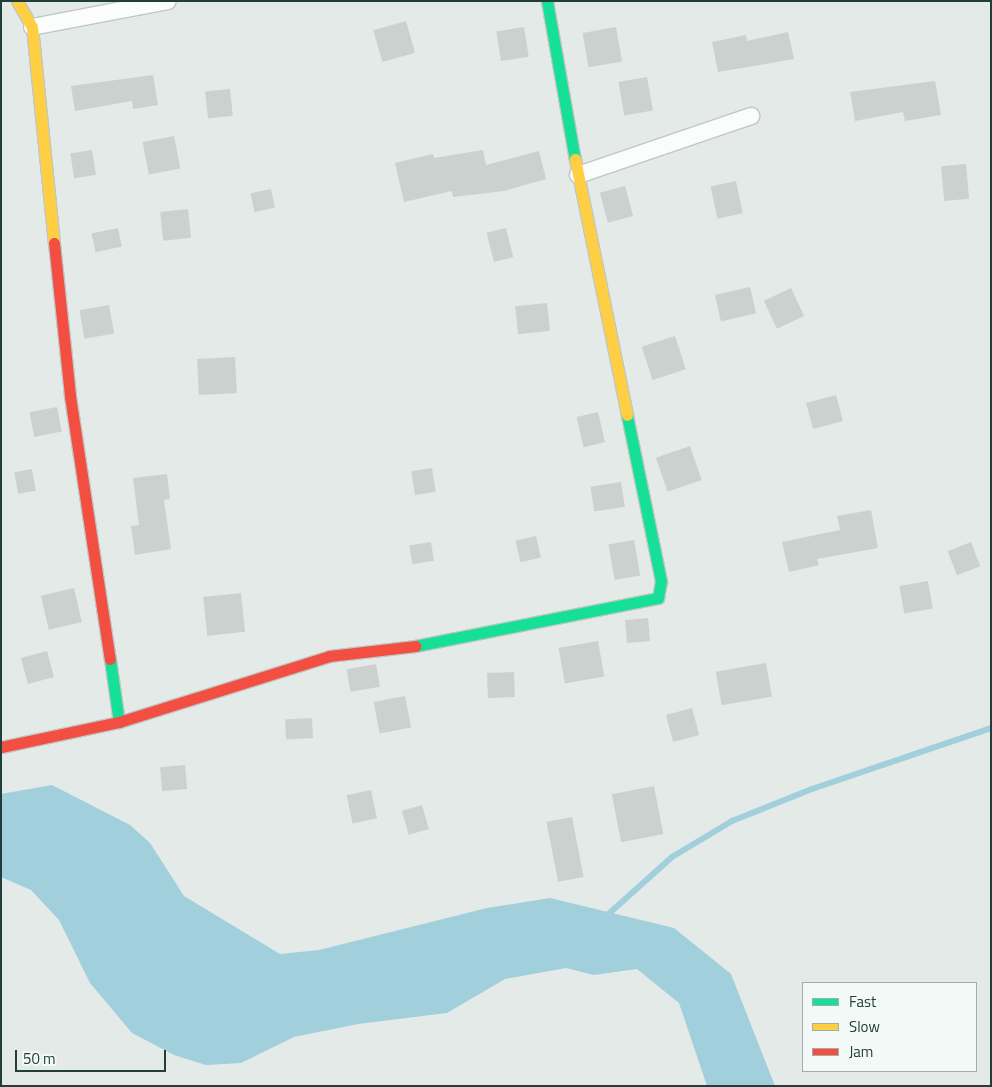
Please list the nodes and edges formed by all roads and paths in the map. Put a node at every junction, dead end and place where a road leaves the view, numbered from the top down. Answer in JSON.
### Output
{"nodes":[{"id":1,"x":17,"y":1,"type":"edge"},
{"id":2,"x":168,"y":1,"type":"edge"},
{"id":3,"x":547,"y":1,"type":"edge"},
{"id":4,"x":32,"y":27,"type":"junction"},
{"id":5,"x":751,"y":116,"type":"dead end"},
{"id":6,"x":578,"y":174,"type":"junction"},
{"id":7,"x":119,"y":722,"type":"junction"},
{"id":8,"x":1,"y":747,"type":"edge"}],
"edges":[{"from":1,"to":4,"type":"street"},
{"from":2,"to":4,"type":"street"},
{"from":3,"to":6,"type":"street"},
{"from":4,"to":7,"type":"street"},
{"from":5,"to":6,"type":"street"},
{"from":6,"to":7,"type":"street"},
{"from":7,"to":8,"type":"street"}]}
